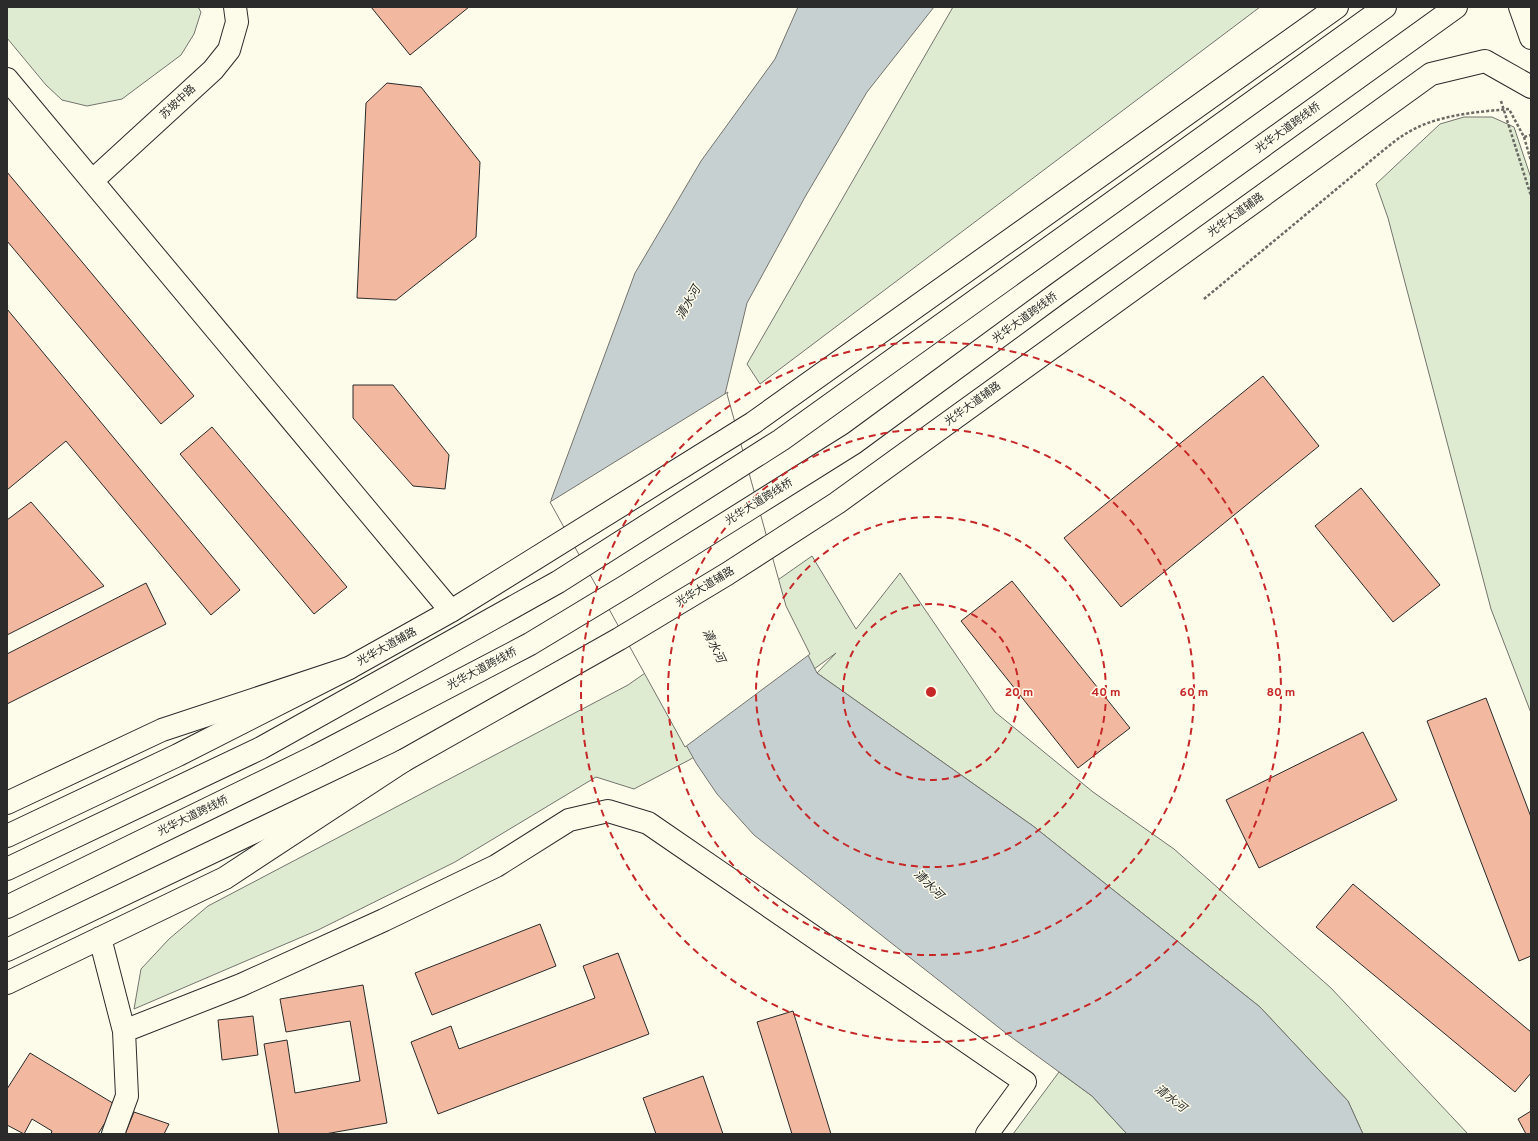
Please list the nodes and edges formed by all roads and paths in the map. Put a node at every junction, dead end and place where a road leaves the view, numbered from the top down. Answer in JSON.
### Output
{"nodes":[{"id":1,"x":235,"y":7,"type":"edge"},
{"id":2,"x":1337,"y":7,"type":"edge"},
{"id":3,"x":1385,"y":7,"type":"edge"},
{"id":4,"x":1456,"y":7,"type":"edge"},
{"id":5,"x":1520,"y":7,"type":"edge"},
{"id":6,"x":1531,"y":38,"type":"edge"},
{"id":7,"x":7,"y":79,"type":"edge"},
{"id":8,"x":1531,"y":87,"type":"edge"},
{"id":9,"x":1531,"y":135,"type":"edge"},
{"id":10,"x":1524,"y":138,"type":"junction"},
{"id":11,"x":1531,"y":161,"type":"edge"},
{"id":12,"x":92,"y":181,"type":"junction"},
{"id":13,"x":1204,"y":299,"type":"dead end"},
{"id":14,"x":451,"y":611,"type":"junction"},
{"id":15,"x":349,"y":668,"type":"junction"},
{"id":16,"x":403,"y":761,"type":"junction"},
{"id":17,"x":7,"y":803,"type":"edge"},
{"id":18,"x":7,"y":836,"type":"edge"},
{"id":19,"x":7,"y":869,"type":"edge"},
{"id":20,"x":7,"y":907,"type":"edge"},
{"id":21,"x":100,"y":938,"type":"junction"},
{"id":22,"x":7,"y":950,"type":"edge"},
{"id":23,"x":7,"y":983,"type":"edge"},
{"id":24,"x":124,"y":1031,"type":"junction"},
{"id":25,"x":113,"y":1134,"type":"edge"},
{"id":26,"x":987,"y":1134,"type":"edge"}],
"edges":[{"from":1,"to":12,"type":"street","name":"苏坡中路"},
{"from":2,"to":14,"type":"street","name":"光华大道辅路"},
{"from":3,"to":19,"type":"street"},
{"from":4,"to":20,"type":"street","name":"光华大道跨线桥"},
{"from":5,"to":6,"type":"street"},
{"from":7,"to":12,"type":"street"},
{"from":8,"to":16,"type":"street","name":"光华大道辅路"},
{"from":9,"to":10,"type":"path","bridge":true},
{"from":10,"to":11,"type":"path"},
{"from":10,"to":13,"type":"path","bridge":true},
{"from":12,"to":14,"type":"street"},
{"from":14,"to":15,"type":"street","name":"光华大道辅路"},
{"from":15,"to":17,"type":"street"},
{"from":15,"to":18,"type":"street"},
{"from":16,"to":21,"type":"street"},
{"from":16,"to":22,"type":"street"},
{"from":21,"to":23,"type":"street"},
{"from":21,"to":24,"type":"street"},
{"from":24,"to":25,"type":"street"},
{"from":24,"to":26,"type":"street"}]}
